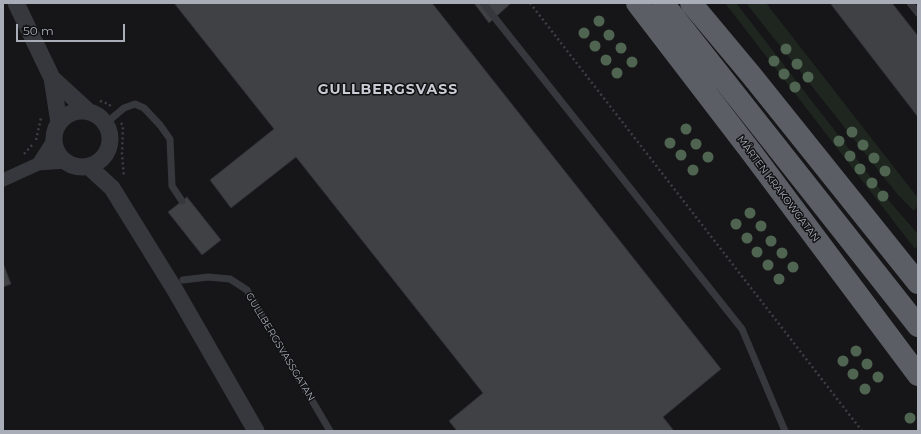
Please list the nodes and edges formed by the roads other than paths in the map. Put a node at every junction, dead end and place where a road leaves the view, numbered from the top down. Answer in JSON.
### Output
{"nodes":[{"id":1,"x":16,"y":3,"type":"edge"},
{"id":2,"x":483,"y":3,"type":"edge"},
{"id":3,"x":637,"y":3,"type":"edge"},
{"id":4,"x":664,"y":3,"type":"edge"},
{"id":5,"x":691,"y":3,"type":"edge"},
{"id":6,"x":910,"y":3,"type":"edge"},
{"id":7,"x":918,"y":13,"type":"edge"},
{"id":8,"x":52,"y":78,"type":"junction"},
{"id":9,"x":92,"y":106,"type":"junction"},
{"id":10,"x":111,"y":119,"type":"junction"},
{"id":11,"x":59,"y":123,"type":"junction"},
{"id":12,"x":54,"y":139,"type":"junction"},
{"id":13,"x":107,"y":149,"type":"junction"},
{"id":14,"x":66,"y":162,"type":"junction"},
{"id":15,"x":38,"y":164,"type":"junction"},
{"id":16,"x":88,"y":166,"type":"junction"},
{"id":17,"x":3,"y":180,"type":"edge"},
{"id":18,"x":118,"y":184,"type":"junction"},
{"id":19,"x":182,"y":201,"type":"dead end"},
{"id":20,"x":918,"y":283,"type":"edge"},
{"id":21,"x":179,"y":285,"type":"junction"},
{"id":22,"x":918,"y":326,"type":"edge"},
{"id":23,"x":918,"y":376,"type":"edge"},
{"id":24,"x":256,"y":431,"type":"edge"},
{"id":25,"x":330,"y":431,"type":"edge"},
{"id":26,"x":785,"y":431,"type":"edge"}],
"edges":[{"from":1,"to":8,"type":"street"},
{"from":2,"to":26,"type":"lane"},
{"from":3,"to":23,"type":"highway","name":"MÅRTEN KRAKOWGATAN"},
{"from":4,"to":22,"type":"highway"},
{"from":5,"to":20,"type":"highway"},
{"from":6,"to":7,"type":"lane"},
{"from":8,"to":9,"type":"street"},
{"from":8,"to":11,"type":"street"},
{"from":9,"to":10,"type":"street"},
{"from":9,"to":11,"type":"street"},
{"from":10,"to":13,"type":"street"},
{"from":10,"to":19,"type":"lane"},
{"from":11,"to":12,"type":"street"},
{"from":12,"to":14,"type":"street"},
{"from":12,"to":15,"type":"street"},
{"from":13,"to":16,"type":"street"},
{"from":13,"to":18,"type":"street"},
{"from":14,"to":15,"type":"street"},
{"from":14,"to":16,"type":"street"},
{"from":15,"to":17,"type":"street"},
{"from":16,"to":18,"type":"street"},
{"from":18,"to":21,"type":"street"},
{"from":21,"to":24,"type":"street"},
{"from":21,"to":25,"type":"lane","name":"GULLBERGSVASSGATAN"}]}
